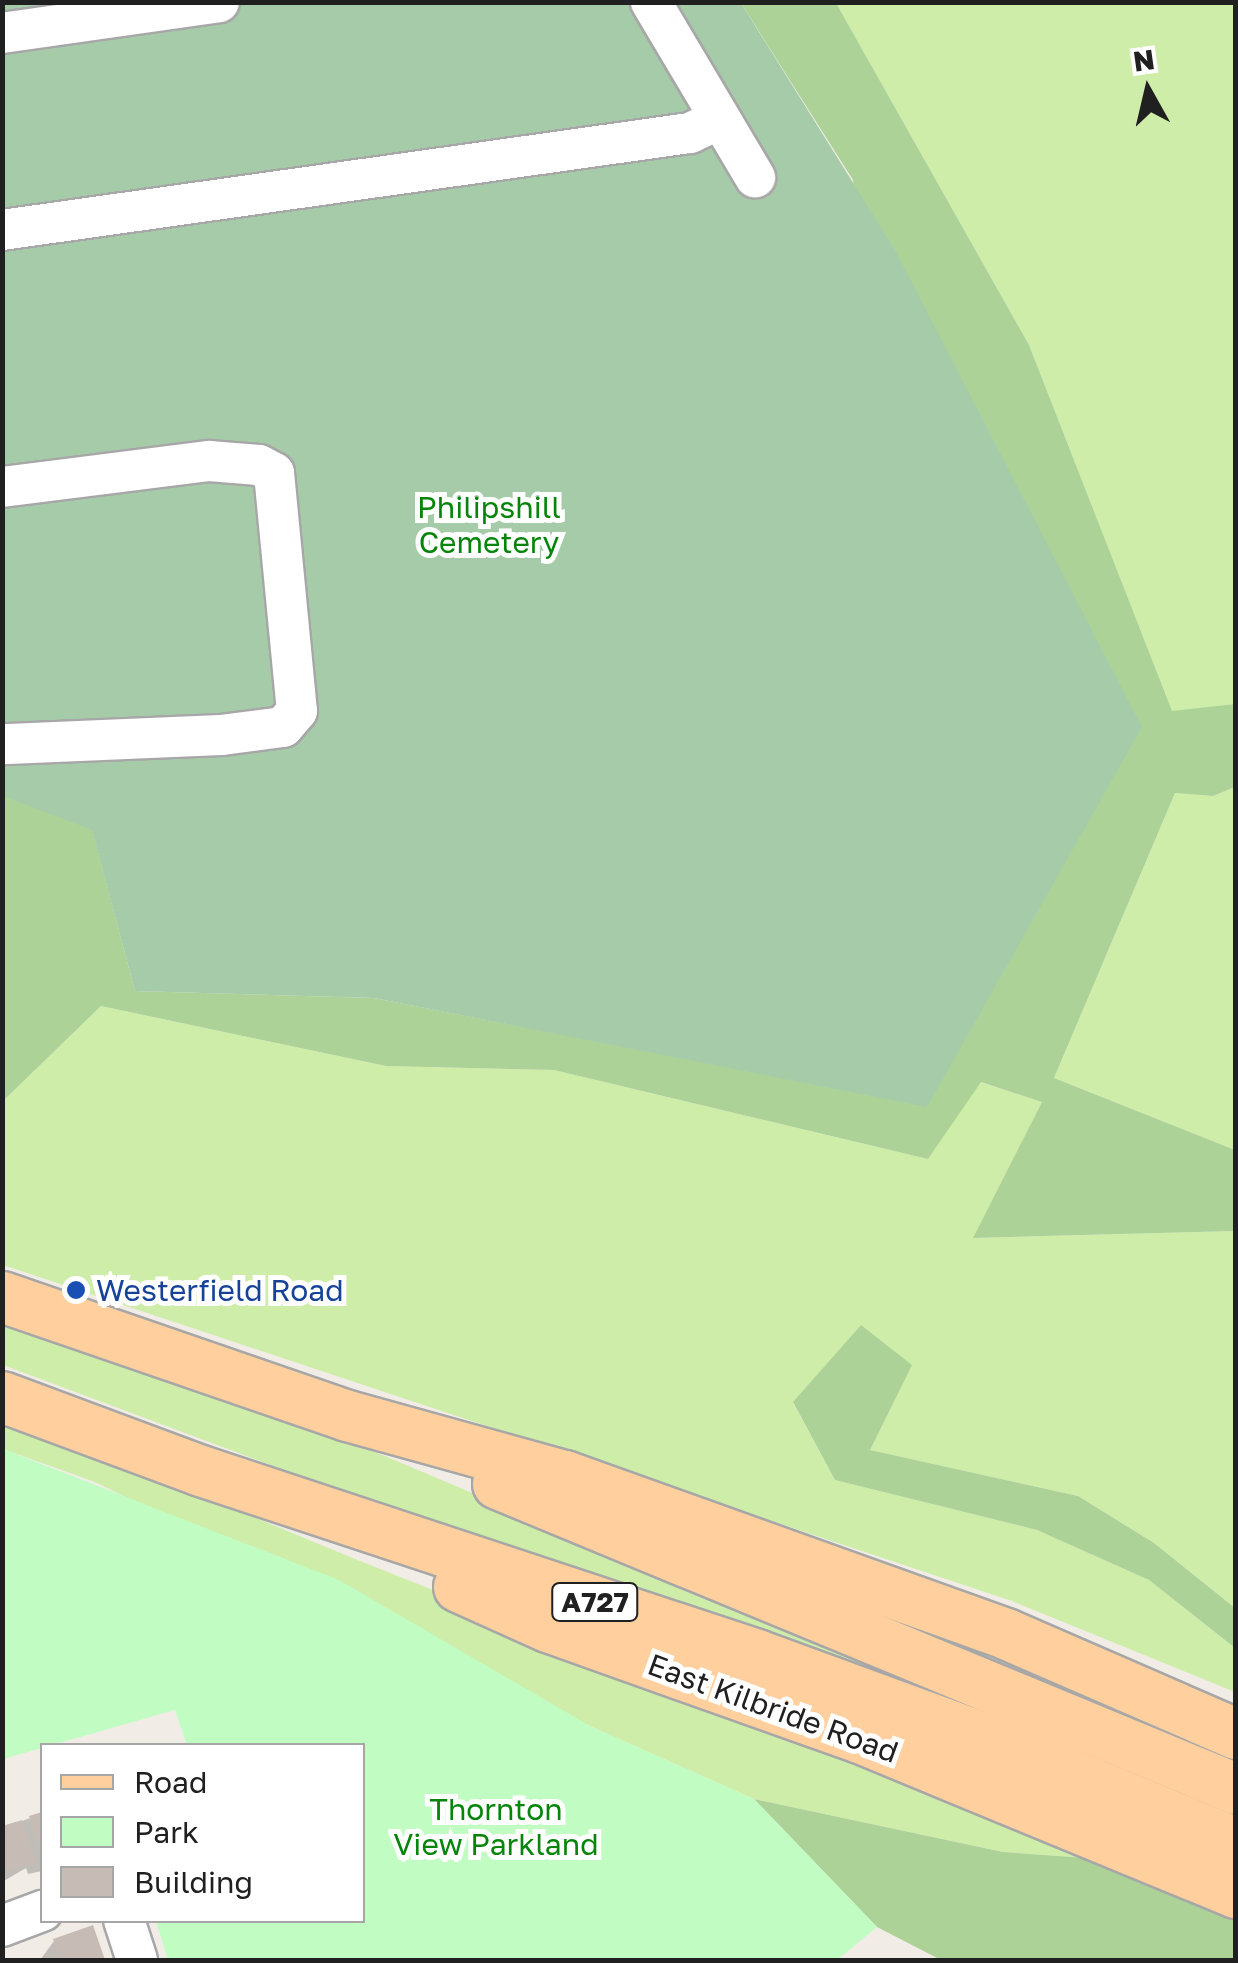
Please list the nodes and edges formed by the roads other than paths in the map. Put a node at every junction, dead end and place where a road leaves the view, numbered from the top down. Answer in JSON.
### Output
{"nodes":[{"id":1,"x":219,"y":2,"type":"edge"},
{"id":2,"x":651,"y":2,"type":"edge"},
{"id":3,"x":2,"y":33,"type":"edge"},
{"id":4,"x":720,"y":119,"type":"junction"},
{"id":5,"x":755,"y":178,"type":"dead end"},
{"id":6,"x":2,"y":230,"type":"edge"},
{"id":7,"x":2,"y":487,"type":"edge"},
{"id":8,"x":2,"y":744,"type":"edge"},
{"id":9,"x":2,"y":1297,"type":"edge"},
{"id":10,"x":2,"y":1397,"type":"edge"},
{"id":11,"x":348,"y":1416,"type":"junction"},
{"id":12,"x":201,"y":1472,"type":"junction"},
{"id":13,"x":995,"y":1716,"type":"junction"},
{"id":14,"x":1236,"y":1734,"type":"edge"},
{"id":15,"x":1236,"y":1790,"type":"edge"},
{"id":16,"x":1217,"y":1836,"type":"edge"},
{"id":17,"x":1236,"y":1893,"type":"edge"},
{"id":18,"x":40,"y":1911,"type":"edge"},
{"id":19,"x":125,"y":1923,"type":"edge"},
{"id":20,"x":2,"y":1926,"type":"edge"},
{"id":21,"x":137,"y":1960,"type":"edge"}],
"edges":[{"from":1,"to":3,"type":"street"},
{"from":2,"to":4,"type":"street"},
{"from":4,"to":5,"type":"street"},
{"from":4,"to":6,"type":"street"},
{"from":7,"to":8,"type":"street"},
{"from":9,"to":11,"type":"main road","name":"East Kilbride Road","number":"A727"},
{"from":10,"to":12,"type":"main road","name":"East Kilbride Road","number":"A727"},
{"from":11,"to":13,"type":"main road","name":"East Kilbride Road","number":"A727"},
{"from":11,"to":14,"type":"main road","name":"East Kilbride Road"},
{"from":12,"to":13,"type":"main road","name":"East Kilbride Road","number":"A727"},
{"from":12,"to":17,"type":"main road","name":"East Kilbride Road"},
{"from":13,"to":15,"type":"main road","name":"East Kilbride Road","number":"A727"},
{"from":13,"to":16,"type":"main road","name":"East Kilbride Road","number":"A727"},
{"from":18,"to":20,"type":"street"},
{"from":19,"to":21,"type":"street"}]}
